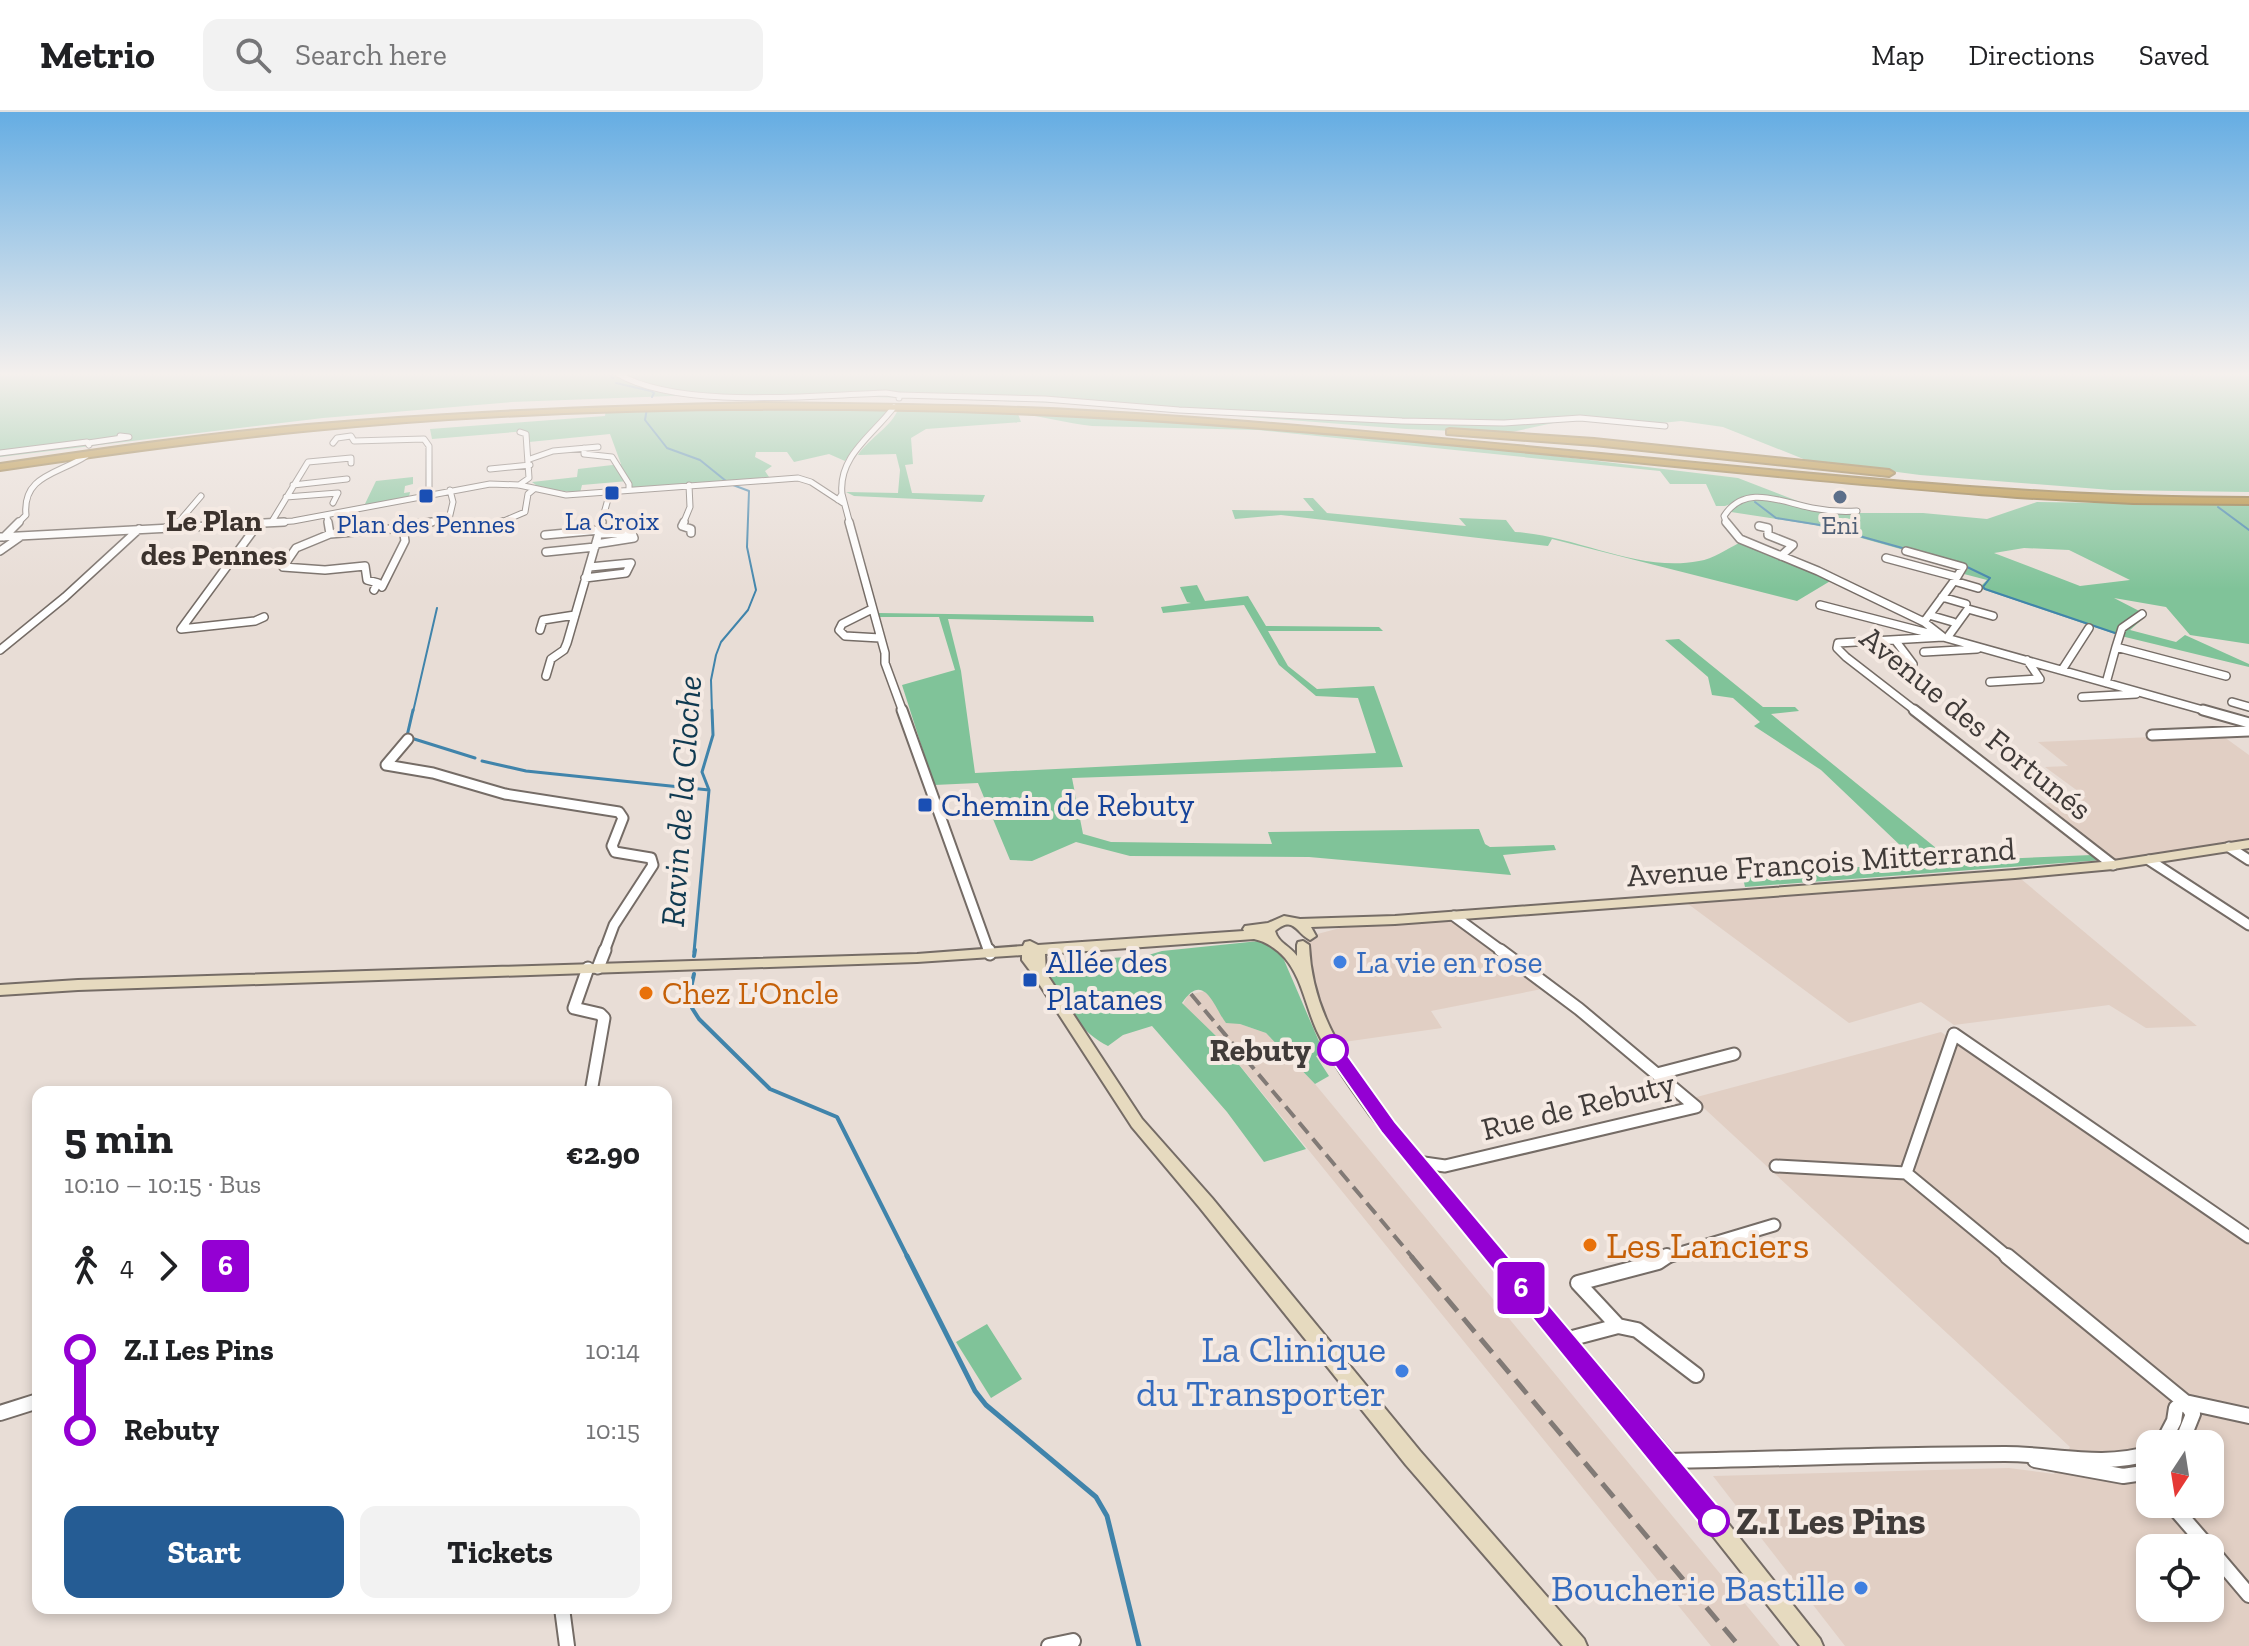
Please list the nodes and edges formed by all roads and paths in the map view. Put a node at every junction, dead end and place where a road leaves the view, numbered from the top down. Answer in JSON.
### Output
{"nodes":[{"id":1,"x":76,"y":446,"type":"edge"},
{"id":2,"x":95,"y":446,"type":"edge"},
{"id":3,"x":146,"y":446,"type":"edge"},
{"id":4,"x":429,"y":446,"type":"edge"},
{"id":5,"x":525,"y":446,"type":"edge"},
{"id":6,"x":593,"y":446,"type":"edge"},
{"id":7,"x":860,"y":446,"type":"edge"},
{"id":8,"x":1466,"y":446,"type":"edge"},
{"id":9,"x":1622,"y":446,"type":"edge"},
{"id":10,"x":584,"y":448,"type":"junction"},
{"id":11,"x":0,"y":456,"type":"edge"},
{"id":12,"x":86,"y":456,"type":"dead end"},
{"id":13,"x":530,"y":462,"type":"junction"},
{"id":14,"x":351,"y":463,"type":"dead end"},
{"id":15,"x":0,"y":467,"type":"edge"},
{"id":16,"x":490,"y":469,"type":"dead end"},
{"id":17,"x":347,"y":479,"type":"dead end"},
{"id":18,"x":293,"y":485,"type":"junction"},
{"id":19,"x":519,"y":485,"type":"junction"},
{"id":20,"x":689,"y":485,"type":"junction"},
{"id":21,"x":534,"y":489,"type":"junction"},
{"id":22,"x":337,"y":490,"type":"dead end"},
{"id":23,"x":450,"y":490,"type":"junction"},
{"id":24,"x":629,"y":490,"type":"junction"},
{"id":25,"x":610,"y":492,"type":"junction"},
{"id":26,"x":429,"y":494,"type":"junction"},
{"id":27,"x":2249,"y":495,"type":"edge"},
{"id":28,"x":201,"y":496,"type":"dead end"},
{"id":29,"x":287,"y":496,"type":"junction"},
{"id":30,"x":841,"y":499,"type":"junction"},
{"id":31,"x":2249,"y":502,"type":"edge"},
{"id":32,"x":333,"y":503,"type":"dead end"},
{"id":33,"x":1857,"y":511,"type":"dead end"},
{"id":34,"x":346,"y":512,"type":"junction"},
{"id":35,"x":364,"y":515,"type":"dead end"},
{"id":36,"x":327,"y":516,"type":"junction"},
{"id":37,"x":271,"y":523,"type":"junction"},
{"id":38,"x":258,"y":524,"type":"junction"},
{"id":39,"x":401,"y":526,"type":"junction"},
{"id":40,"x":491,"y":526,"type":"dead end"},
{"id":41,"x":1759,"y":526,"type":"dead end"},
{"id":42,"x":173,"y":528,"type":"junction"},
{"id":43,"x":139,"y":529,"type":"junction"},
{"id":44,"x":599,"y":532,"type":"junction"},
{"id":45,"x":691,"y":533,"type":"dead end"},
{"id":46,"x":545,"y":535,"type":"dead end"},
{"id":47,"x":22,"y":536,"type":"junction"},
{"id":48,"x":328,"y":536,"type":"junction"},
{"id":49,"x":2,"y":537,"type":"edge"},
{"id":50,"x":596,"y":545,"type":"junction"},
{"id":51,"x":326,"y":546,"type":"dead end"},
{"id":52,"x":0,"y":551,"type":"edge"},
{"id":53,"x":1906,"y":551,"type":"dead end"},
{"id":54,"x":546,"y":552,"type":"dead end"},
{"id":55,"x":1781,"y":556,"type":"junction"},
{"id":56,"x":1886,"y":558,"type":"dead end"},
{"id":57,"x":590,"y":567,"type":"junction"},
{"id":58,"x":585,"y":578,"type":"junction"},
{"id":59,"x":1955,"y":579,"type":"junction"},
{"id":60,"x":1942,"y":597,"type":"junction"},
{"id":61,"x":1820,"y":605,"type":"dead end"},
{"id":62,"x":872,"y":609,"type":"junction"},
{"id":63,"x":2142,"y":614,"type":"dead end"},
{"id":64,"x":575,"y":615,"type":"junction"},
{"id":65,"x":1929,"y":615,"type":"junction"},
{"id":66,"x":1993,"y":616,"type":"dead end"},
{"id":67,"x":264,"y":617,"type":"dead end"},
{"id":68,"x":1924,"y":622,"type":"junction"},
{"id":69,"x":1953,"y":622,"type":"dead end"},
{"id":70,"x":2089,"y":628,"type":"dead end"},
{"id":71,"x":540,"y":630,"type":"dead end"},
{"id":72,"x":1945,"y":637,"type":"junction"},
{"id":73,"x":880,"y":638,"type":"junction"},
{"id":74,"x":1895,"y":640,"type":"junction"},
{"id":75,"x":2116,"y":647,"type":"junction"},
{"id":76,"x":1984,"y":648,"type":"junction"},
{"id":77,"x":0,"y":650,"type":"edge"},
{"id":78,"x":1924,"y":652,"type":"dead end"},
{"id":79,"x":2027,"y":660,"type":"junction"},
{"id":80,"x":1913,"y":664,"type":"dead end"},
{"id":81,"x":2062,"y":670,"type":"junction"},
{"id":82,"x":546,"y":676,"type":"dead end"},
{"id":83,"x":2226,"y":676,"type":"dead end"},
{"id":84,"x":1990,"y":682,"type":"dead end"},
{"id":85,"x":2106,"y":683,"type":"junction"},
{"id":86,"x":2143,"y":693,"type":"junction"},
{"id":87,"x":2082,"y":697,"type":"dead end"},
{"id":88,"x":2232,"y":702,"type":"dead end"},
{"id":89,"x":2249,"y":707,"type":"edge"},
{"id":90,"x":2249,"y":723,"type":"edge"},
{"id":91,"x":2249,"y":731,"type":"edge"},
{"id":92,"x":2152,"y":735,"type":"dead end"},
{"id":93,"x":408,"y":739,"type":"dead end"},
{"id":94,"x":2249,"y":844,"type":"edge"},
{"id":95,"x":2229,"y":847,"type":"junction"},
{"id":96,"x":2149,"y":860,"type":"junction"},
{"id":97,"x":2249,"y":860,"type":"edge"},
{"id":98,"x":2113,"y":865,"type":"junction"},
{"id":99,"x":1454,"y":916,"type":"junction"},
{"id":100,"x":1395,"y":920,"type":"junction"},
{"id":101,"x":1300,"y":923,"type":"junction"},
{"id":102,"x":2249,"y":925,"type":"edge"},
{"id":103,"x":1273,"y":937,"type":"junction"},
{"id":104,"x":1306,"y":940,"type":"junction"},
{"id":105,"x":1032,"y":949,"type":"junction"},
{"id":106,"x":989,"y":951,"type":"junction"},
{"id":107,"x":593,"y":968,"type":"junction"},
{"id":108,"x":0,"y":990,"type":"edge"},
{"id":109,"x":1311,"y":991,"type":"junction"},
{"id":110,"x":1734,"y":1054,"type":"dead end"},
{"id":111,"x":1657,"y":1074,"type":"junction"},
{"id":112,"x":592,"y":1086,"type":"edge"},
{"id":113,"x":1417,"y":1162,"type":"junction"},
{"id":114,"x":1776,"y":1166,"type":"dead end"},
{"id":115,"x":1906,"y":1173,"type":"junction"},
{"id":116,"x":1774,"y":1225,"type":"dead end"},
{"id":117,"x":2249,"y":1237,"type":"edge"},
{"id":118,"x":1618,"y":1326,"type":"junction"},
{"id":119,"x":1565,"y":1340,"type":"junction"},
{"id":120,"x":1696,"y":1375,"type":"dead end"},
{"id":121,"x":2185,"y":1402,"type":"junction"},
{"id":122,"x":32,"y":1403,"type":"edge"},
{"id":123,"x":0,"y":1413,"type":"edge"},
{"id":124,"x":2249,"y":1416,"type":"edge"},
{"id":125,"x":2169,"y":1430,"type":"edge"},
{"id":126,"x":2187,"y":1430,"type":"edge"},
{"id":127,"x":2008,"y":1454,"type":"junction"},
{"id":128,"x":2136,"y":1457,"type":"edge"},
{"id":129,"x":2128,"y":1460,"type":"junction"},
{"id":130,"x":1666,"y":1461,"type":"junction"},
{"id":131,"x":2136,"y":1466,"type":"edge"},
{"id":132,"x":2136,"y":1476,"type":"edge"},
{"id":133,"x":2183,"y":1518,"type":"edge"},
{"id":134,"x":2197,"y":1534,"type":"edge"},
{"id":135,"x":2224,"y":1566,"type":"edge"},
{"id":136,"x":2249,"y":1595,"type":"edge"},
{"id":137,"x":563,"y":1614,"type":"edge"},
{"id":138,"x":1073,"y":1641,"type":"dead end"},
{"id":139,"x":567,"y":1646,"type":"edge"},
{"id":140,"x":1049,"y":1646,"type":"edge"},
{"id":141,"x":1577,"y":1646,"type":"edge"},
{"id":142,"x":1813,"y":1646,"type":"edge"}],
"edges":[{"from":1,"to":11,"type":"street"},
{"from":2,"to":11,"type":"highway"},
{"from":3,"to":15,"type":"highway"},
{"from":4,"to":26,"type":"street"},
{"from":5,"to":13,"type":"street"},
{"from":6,"to":10,"type":"street"},
{"from":7,"to":30,"type":"street"},
{"from":8,"to":31,"type":"highway"},
{"from":9,"to":27,"type":"highway"},
{"from":10,"to":13,"type":"street"},
{"from":10,"to":24,"type":"street"},
{"from":12,"to":49,"type":"street"},
{"from":13,"to":16,"type":"street"},
{"from":13,"to":19,"type":"street"},
{"from":14,"to":18,"type":"street"},
{"from":17,"to":18,"type":"street"},
{"from":18,"to":29,"type":"street"},
{"from":19,"to":21,"type":"street"},
{"from":19,"to":23,"type":"street"},
{"from":20,"to":24,"type":"street"},
{"from":20,"to":30,"type":"street"},
{"from":20,"to":45,"type":"street"},
{"from":21,"to":25,"type":"street"},
{"from":21,"to":40,"type":"street"},
{"from":22,"to":29,"type":"street"},
{"from":23,"to":26,"type":"street"},
{"from":23,"to":39,"type":"street"},
{"from":24,"to":25,"type":"street"},
{"from":25,"to":44,"type":"street"},
{"from":26,"to":34,"type":"street"},
{"from":28,"to":42,"type":"street"},
{"from":29,"to":32,"type":"street"},
{"from":29,"to":37,"type":"street"},
{"from":30,"to":62,"type":"street"},
{"from":33,"to":55,"type":"street"},
{"from":34,"to":35,"type":"street"},
{"from":34,"to":36,"type":"street"},
{"from":36,"to":37,"type":"street"},
{"from":36,"to":48,"type":"street"},
{"from":37,"to":38,"type":"street"},
{"from":38,"to":42,"type":"street"},
{"from":38,"to":67,"type":"street"},
{"from":39,"to":48,"type":"street"},
{"from":39,"to":48,"type":"street"},
{"from":41,"to":55,"type":"street"},
{"from":42,"to":43,"type":"street"},
{"from":43,"to":47,"type":"street"},
{"from":43,"to":77,"type":"street"},
{"from":44,"to":46,"type":"street"},
{"from":44,"to":50,"type":"street"},
{"from":44,"to":50,"type":"street"},
{"from":47,"to":49,"type":"street"},
{"from":47,"to":52,"type":"street"},
{"from":48,"to":51,"type":"street"},
{"from":50,"to":54,"type":"street"},
{"from":50,"to":57,"type":"street"},
{"from":53,"to":59,"type":"street"},
{"from":55,"to":68,"type":"street"},
{"from":56,"to":59,"type":"street"},
{"from":57,"to":58,"type":"street"},
{"from":57,"to":58,"type":"street"},
{"from":58,"to":64,"type":"street"},
{"from":59,"to":60,"type":"street"},
{"from":59,"to":60,"type":"street"},
{"from":60,"to":65,"type":"street"},
{"from":61,"to":72,"type":"street"},
{"from":62,"to":73,"type":"street"},
{"from":62,"to":73,"type":"street"},
{"from":63,"to":75,"type":"street"},
{"from":64,"to":71,"type":"street"},
{"from":64,"to":82,"type":"street"},
{"from":65,"to":68,"type":"street"},
{"from":65,"to":69,"type":"street"},
{"from":66,"to":72,"type":"street"},
{"from":68,"to":72,"type":"street"},
{"from":70,"to":81,"type":"street"},
{"from":72,"to":74,"type":"street","name":"Avenue des Fortunés"},
{"from":72,"to":76,"type":"street","name":"Avenue des Fortunés"},
{"from":73,"to":106,"type":"street"},
{"from":74,"to":80,"type":"street"},
{"from":74,"to":98,"type":"street","name":"Avenue des Fortunés"},
{"from":75,"to":83,"type":"street"},
{"from":75,"to":85,"type":"street"},
{"from":76,"to":78,"type":"street"},
{"from":76,"to":79,"type":"street","name":"Avenue des Fortunés"},
{"from":79,"to":81,"type":"street","name":"Avenue des Fortunés"},
{"from":79,"to":84,"type":"street"},
{"from":81,"to":85,"type":"street","name":"Avenue des Fortunés"},
{"from":85,"to":86,"type":"street","name":"Avenue des Fortunés"},
{"from":86,"to":87,"type":"street"},
{"from":86,"to":90,"type":"street","name":"Avenue des Fortunés"},
{"from":88,"to":89,"type":"street"},
{"from":91,"to":92,"type":"street"},
{"from":93,"to":107,"type":"street"},
{"from":94,"to":95,"type":"main road","name":"Avenue François Mitterrand"},
{"from":95,"to":96,"type":"main road","name":"Avenue François Mitterrand"},
{"from":95,"to":97,"type":"street"},
{"from":96,"to":98,"type":"main road","name":"Avenue François Mitterrand"},
{"from":96,"to":102,"type":"street"},
{"from":98,"to":99,"type":"main road","name":"Avenue François Mitterrand"},
{"from":99,"to":100,"type":"main road","name":"Avenue François Mitterrand"},
{"from":99,"to":111,"type":"street","name":"Rue de Rebuty"},
{"from":100,"to":101,"type":"main road"},
{"from":100,"to":104,"type":"main road"},
{"from":101,"to":103,"type":"main road"},
{"from":101,"to":104,"type":"main road"},
{"from":103,"to":104,"type":"main road"},
{"from":103,"to":105,"type":"main road"},
{"from":103,"to":109,"type":"main road"},
{"from":104,"to":109,"type":"main road"},
{"from":105,"to":106,"type":"main road"},
{"from":105,"to":141,"type":"main road"},
{"from":106,"to":107,"type":"main road"},
{"from":107,"to":108,"type":"main road"},
{"from":107,"to":112,"type":"street"},
{"from":109,"to":113,"type":"main road"},
{"from":110,"to":111,"type":"street"},
{"from":111,"to":113,"type":"street","name":"Rue de Rebuty"},
{"from":113,"to":119,"type":"main road"},
{"from":114,"to":115,"type":"street"},
{"from":115,"to":117,"type":"street"},
{"from":115,"to":121,"type":"street"},
{"from":116,"to":118,"type":"street"},
{"from":118,"to":119,"type":"street"},
{"from":118,"to":120,"type":"street"},
{"from":119,"to":130,"type":"main road"},
{"from":121,"to":124,"type":"street"},
{"from":121,"to":125,"type":"street"},
{"from":121,"to":126,"type":"street"},
{"from":122,"to":123,"type":"street"},
{"from":127,"to":129,"type":"street"},
{"from":127,"to":130,"type":"street"},
{"from":127,"to":132,"type":"street"},
{"from":128,"to":129,"type":"street"},
{"from":129,"to":131,"type":"street"},
{"from":130,"to":142,"type":"main road"},
{"from":133,"to":134,"type":"street"},
{"from":135,"to":136,"type":"street"},
{"from":137,"to":139,"type":"street"},
{"from":138,"to":140,"type":"street"}]}
